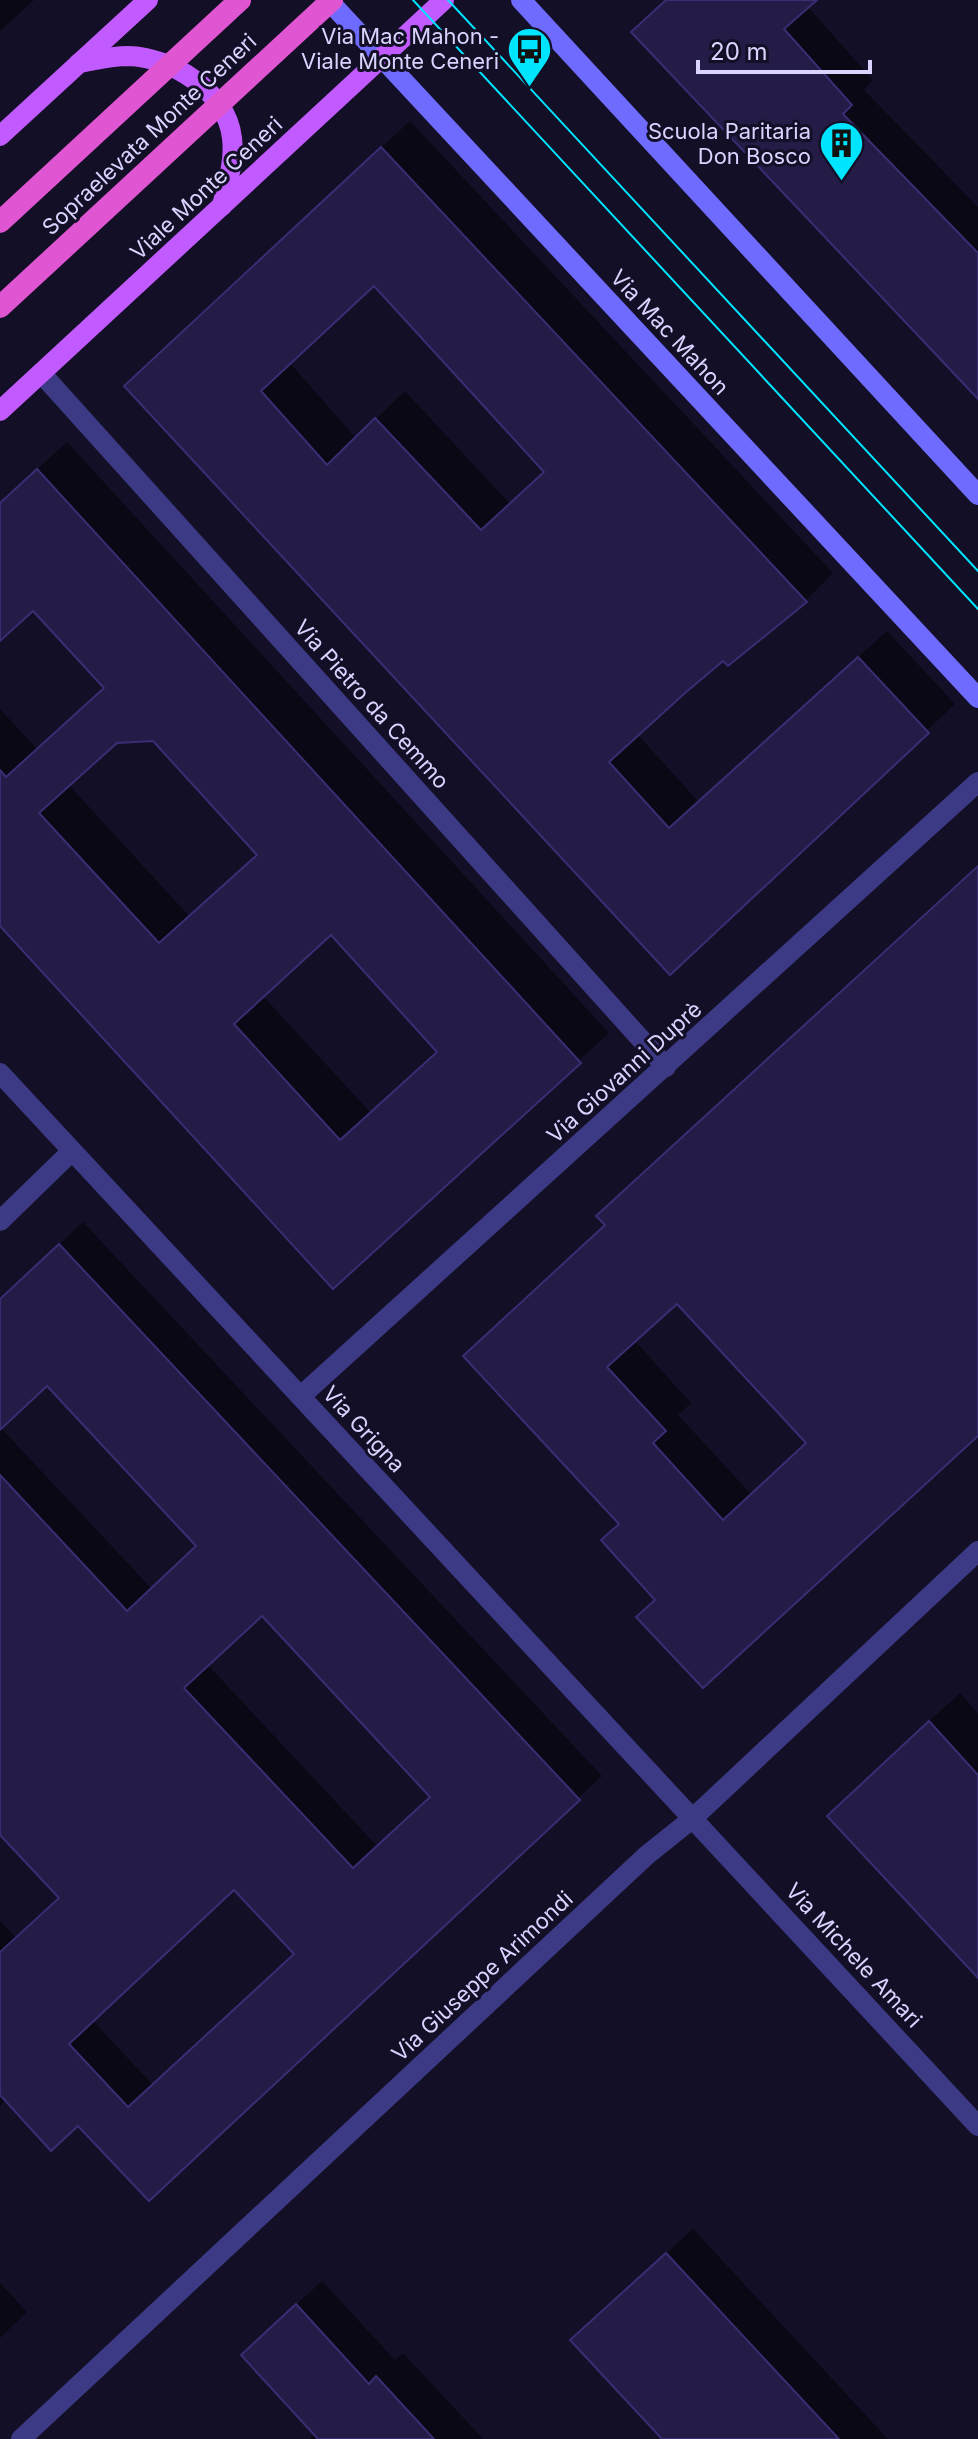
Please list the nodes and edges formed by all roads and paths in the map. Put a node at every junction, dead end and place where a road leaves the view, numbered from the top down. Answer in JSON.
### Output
{"nodes":[{"id":1,"x":148,"y":0,"type":"edge"},
{"id":2,"x":240,"y":0,"type":"edge"},
{"id":3,"x":330,"y":0,"type":"edge"},
{"id":4,"x":444,"y":0,"type":"edge"},
{"id":5,"x":521,"y":0,"type":"edge"},
{"id":6,"x":382,"y":58,"type":"junction"},
{"id":7,"x":79,"y":63,"type":"junction"},
{"id":8,"x":0,"y":136,"type":"edge"},
{"id":9,"x":222,"y":206,"type":"junction"},
{"id":10,"x":0,"y":222,"type":"edge"},
{"id":11,"x":0,"y":307,"type":"edge"},
{"id":12,"x":41,"y":373,"type":"junction"},
{"id":13,"x":0,"y":411,"type":"edge"},
{"id":14,"x":978,"y":495,"type":"edge"},
{"id":15,"x":978,"y":698,"type":"edge"},
{"id":16,"x":978,"y":782,"type":"edge"},
{"id":17,"x":666,"y":1067,"type":"junction"},
{"id":18,"x":0,"y":1073,"type":"edge"},
{"id":19,"x":72,"y":1151,"type":"junction"},
{"id":20,"x":0,"y":1221,"type":"edge"},
{"id":21,"x":301,"y":1396,"type":"junction"},
{"id":22,"x":978,"y":1551,"type":"edge"},
{"id":23,"x":692,"y":1819,"type":"junction"},
{"id":24,"x":978,"y":2126,"type":"edge"},
{"id":25,"x":21,"y":2439,"type":"edge"}],
"edges":[{"from":1,"to":7,"type":"main road"},
{"from":2,"to":10,"type":"highway","name":"Sopraelevata Monte Ceneri","bridge":true},
{"from":3,"to":6,"type":"main road","name":"Via Mac Mahon"},
{"from":3,"to":11,"type":"highway","name":"Sopraelevata Monte Ceneri","bridge":true},
{"from":4,"to":6,"type":"main road","name":"Viale Monte Ceneri"},
{"from":5,"to":14,"type":"main road"},
{"from":6,"to":9,"type":"main road","name":"Viale Monte Ceneri"},
{"from":6,"to":15,"type":"main road","name":"Via Mac Mahon"},
{"from":7,"to":8,"type":"main road"},
{"from":7,"to":9,"type":"main road"},
{"from":9,"to":12,"type":"main road","name":"Viale Monte Ceneri"},
{"from":12,"to":13,"type":"main road","name":"Viale Monte Ceneri"},
{"from":12,"to":17,"type":"street","name":"Via Pietro da Cemmo"},
{"from":16,"to":17,"type":"street","name":"Via Giovanni Duprè"},
{"from":17,"to":21,"type":"street","name":"Via Giovanni Duprè"},
{"from":18,"to":19,"type":"street","name":"Via Grigna"},
{"from":19,"to":20,"type":"street"},
{"from":19,"to":21,"type":"street","name":"Via Grigna"},
{"from":21,"to":23,"type":"street","name":"Via Grigna"},
{"from":22,"to":23,"type":"street","name":"Via Giuseppe Arimondi"},
{"from":23,"to":24,"type":"street","name":"Via Michele Amari"},
{"from":23,"to":25,"type":"street","name":"Via Giuseppe Arimondi"}]}
